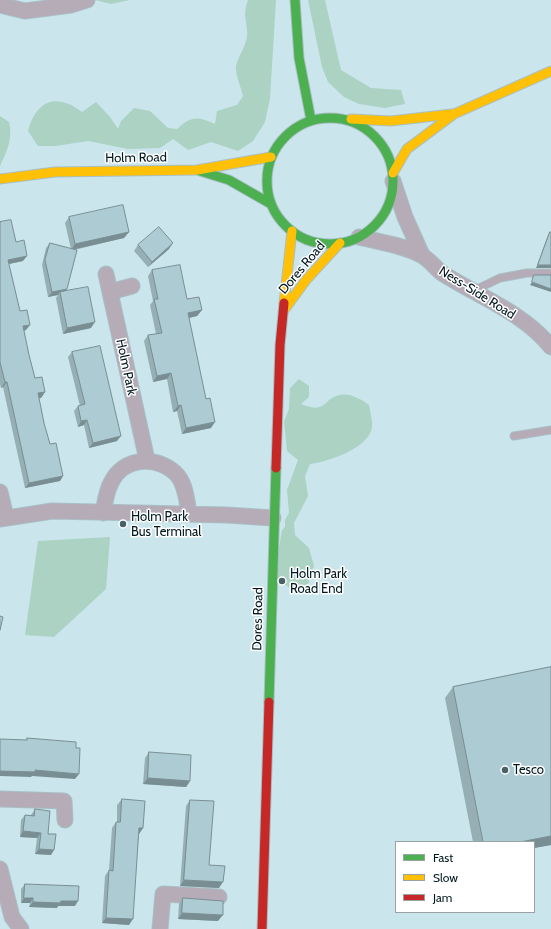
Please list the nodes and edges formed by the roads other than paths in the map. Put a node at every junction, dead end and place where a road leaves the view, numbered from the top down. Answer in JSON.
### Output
{"nodes":[{"id":1,"x":88,"y":0,"type":"edge"},
{"id":2,"x":295,"y":0,"type":"edge"},
{"id":3,"x":0,"y":5,"type":"edge"},
{"id":4,"x":551,"y":71,"type":"edge"},
{"id":5,"x":454,"y":114,"type":"junction"},
{"id":6,"x":346,"y":119,"type":"junction"},
{"id":7,"x":312,"y":120,"type":"junction"},
{"id":8,"x":271,"y":157,"type":"junction"},
{"id":9,"x":197,"y":170,"type":"junction"},
{"id":10,"x":393,"y":177,"type":"junction"},
{"id":11,"x":0,"y":179,"type":"edge"},
{"id":12,"x":271,"y":204,"type":"junction"},
{"id":13,"x":292,"y":232,"type":"junction"},
{"id":14,"x":359,"y":237,"type":"junction"},
{"id":15,"x":340,"y":243,"type":"junction"},
{"id":16,"x":422,"y":255,"type":"junction"},
{"id":17,"x":551,"y":273,"type":"edge"},
{"id":18,"x":106,"y":274,"type":"dead end"},
{"id":19,"x":132,"y":286,"type":"dead end"},
{"id":20,"x":472,"y":291,"type":"junction"},
{"id":21,"x":110,"y":292,"type":"junction"},
{"id":22,"x":284,"y":310,"type":"junction"},
{"id":23,"x":550,"y":344,"type":"edge"},
{"id":24,"x":551,"y":430,"type":"edge"},
{"id":25,"x":514,"y":436,"type":"dead end"},
{"id":26,"x":147,"y":460,"type":"junction"},
{"id":27,"x":0,"y":492,"type":"edge"},
{"id":28,"x":103,"y":513,"type":"junction"},
{"id":29,"x":189,"y":514,"type":"junction"},
{"id":30,"x":3,"y":518,"type":"edge"},
{"id":31,"x":273,"y":518,"type":"junction"},
{"id":32,"x":0,"y":799,"type":"edge"},
{"id":33,"x":64,"y":820,"type":"dead end"},
{"id":34,"x":0,"y":869,"type":"edge"},
{"id":35,"x":219,"y":897,"type":"dead end"},
{"id":36,"x":21,"y":929,"type":"edge"},
{"id":37,"x":160,"y":929,"type":"edge"},
{"id":38,"x":262,"y":929,"type":"edge"}],
"edges":[{"from":1,"to":3,"type":"street"},
{"from":2,"to":7,"type":"main road"},
{"from":4,"to":5,"type":"main road"},
{"from":5,"to":6,"type":"main road"},
{"from":5,"to":10,"type":"main road"},
{"from":6,"to":7,"type":"main road"},
{"from":6,"to":10,"type":"main road"},
{"from":7,"to":8,"type":"main road"},
{"from":8,"to":9,"type":"main road","name":"Holm Road"},
{"from":8,"to":12,"type":"main road"},
{"from":9,"to":11,"type":"main road","name":"Holm Road"},
{"from":9,"to":12,"type":"main road"},
{"from":10,"to":14,"type":"main road"},
{"from":10,"to":16,"type":"street","name":"Ness-Side Road"},
{"from":12,"to":13,"type":"main road"},
{"from":13,"to":15,"type":"main road"},
{"from":13,"to":22,"type":"main road","name":"Dores Road"},
{"from":14,"to":15,"type":"main road"},
{"from":14,"to":16,"type":"street","name":"Ness-Side Road"},
{"from":15,"to":22,"type":"main road","name":"Dores Road"},
{"from":16,"to":20,"type":"street","name":"Ness-Side Road"},
{"from":17,"to":20,"type":"lane"},
{"from":18,"to":21,"type":"street","name":"Holm Park"},
{"from":19,"to":21,"type":"street"},
{"from":20,"to":23,"type":"street","name":"Ness-Side Road"},
{"from":21,"to":26,"type":"street","name":"Holm Park"},
{"from":22,"to":31,"type":"main road","name":"Dores Road"},
{"from":24,"to":25,"type":"lane"},
{"from":26,"to":28,"type":"street"},
{"from":26,"to":29,"type":"street"},
{"from":27,"to":30,"type":"street"},
{"from":28,"to":29,"type":"street"},
{"from":28,"to":30,"type":"street"},
{"from":29,"to":31,"type":"street"},
{"from":31,"to":38,"type":"main road","name":"Dores Road"},
{"from":32,"to":33,"type":"street"},
{"from":34,"to":36,"type":"street"},
{"from":35,"to":37,"type":"street"}]}
